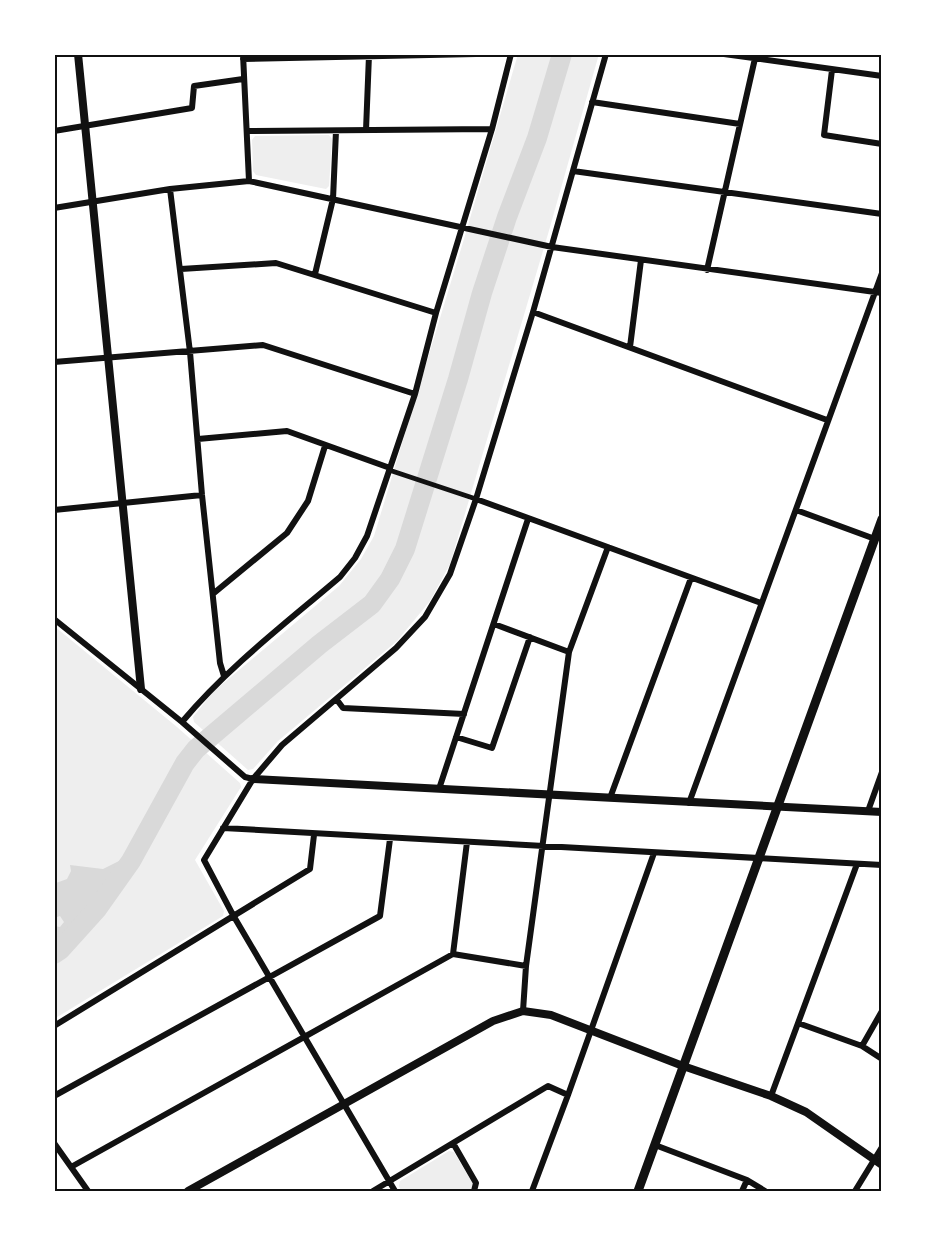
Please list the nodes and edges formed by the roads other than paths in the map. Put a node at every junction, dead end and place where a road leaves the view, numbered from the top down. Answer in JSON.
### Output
{"nodes":[{"id":1,"x":78,"y":54,"type":"edge"},
{"id":2,"x":476,"y":54,"type":"edge"},
{"id":3,"x":512,"y":54,"type":"edge"},
{"id":4,"x":606,"y":54,"type":"edge"},
{"id":5,"x":724,"y":54,"type":"edge"},
{"id":6,"x":369,"y":55,"type":"edge"},
{"id":7,"x":243,"y":56,"type":"edge"},
{"id":8,"x":755,"y":56,"type":"edge"},
{"id":9,"x":832,"y":70,"type":"junction"},
{"id":10,"x":882,"y":76,"type":"edge"},
{"id":11,"x":243,"y":79,"type":"junction"},
{"id":12,"x":592,"y":102,"type":"junction"},
{"id":13,"x":740,"y":124,"type":"junction"},
{"id":14,"x":85,"y":126,"type":"junction"},
{"id":15,"x":492,"y":129,"type":"junction"},
{"id":16,"x":366,"y":130,"type":"junction"},
{"id":17,"x":54,"y":131,"type":"edge"},
{"id":18,"x":247,"y":131,"type":"junction"},
{"id":19,"x":336,"y":131,"type":"junction"},
{"id":20,"x":882,"y":144,"type":"edge"},
{"id":21,"x":573,"y":171,"type":"junction"},
{"id":22,"x":249,"y":181,"type":"junction"},
{"id":23,"x":170,"y":189,"type":"junction"},
{"id":24,"x":724,"y":192,"type":"junction"},
{"id":25,"x":333,"y":199,"type":"junction"},
{"id":26,"x":92,"y":201,"type":"junction"},
{"id":27,"x":54,"y":208,"type":"edge"},
{"id":28,"x":882,"y":214,"type":"edge"},
{"id":29,"x":465,"y":229,"type":"junction"},
{"id":30,"x":549,"y":246,"type":"junction"},
{"id":31,"x":641,"y":260,"type":"junction"},
{"id":32,"x":181,"y":269,"type":"junction"},
{"id":33,"x":708,"y":270,"type":"junction"},
{"id":34,"x":882,"y":273,"type":"edge"},
{"id":35,"x":315,"y":274,"type":"junction"},
{"id":36,"x":878,"y":293,"type":"edge"},
{"id":37,"x":533,"y":312,"type":"junction"},
{"id":38,"x":436,"y":313,"type":"junction"},
{"id":39,"x":630,"y":347,"type":"junction"},
{"id":40,"x":190,"y":352,"type":"junction"},
{"id":41,"x":109,"y":358,"type":"junction"},
{"id":42,"x":54,"y":362,"type":"edge"},
{"id":43,"x":415,"y":394,"type":"junction"},
{"id":44,"x":827,"y":420,"type":"junction"},
{"id":45,"x":198,"y":439,"type":"junction"},
{"id":46,"x":325,"y":446,"type":"junction"},
{"id":47,"x":390,"y":469,"type":"junction"},
{"id":48,"x":202,"y":495,"type":"junction"},
{"id":49,"x":476,"y":499,"type":"junction"},
{"id":50,"x":123,"y":502,"type":"junction"},
{"id":51,"x":54,"y":510,"type":"edge"},
{"id":52,"x":796,"y":510,"type":"junction"},
{"id":53,"x":528,"y":519,"type":"junction"},
{"id":54,"x":882,"y":519,"type":"edge"},
{"id":55,"x":878,"y":540,"type":"edge"},
{"id":56,"x":608,"y":547,"type":"junction"},
{"id":57,"x":691,"y":578,"type":"junction"},
{"id":58,"x":214,"y":592,"type":"junction"},
{"id":59,"x":761,"y":603,"type":"junction"},
{"id":60,"x":54,"y":619,"type":"edge"},
{"id":61,"x":494,"y":624,"type":"junction"},
{"id":62,"x":530,"y":637,"type":"junction"},
{"id":63,"x":569,"y":652,"type":"junction"},
{"id":64,"x":224,"y":676,"type":"junction"},
{"id":65,"x":141,"y":689,"type":"junction"},
{"id":66,"x":337,"y":700,"type":"junction"},
{"id":67,"x":464,"y":714,"type":"junction"},
{"id":68,"x":182,"y":722,"type":"junction"},
{"id":69,"x":456,"y":737,"type":"junction"},
{"id":70,"x":882,"y":772,"type":"edge"},
{"id":71,"x":249,"y":778,"type":"junction"},
{"id":72,"x":439,"y":789,"type":"junction"},
{"id":73,"x":550,"y":794,"type":"junction"},
{"id":74,"x":610,"y":798,"type":"junction"},
{"id":75,"x":689,"y":802,"type":"junction"},
{"id":76,"x":777,"y":807,"type":"junction"},
{"id":77,"x":868,"y":811,"type":"junction"},
{"id":78,"x":882,"y":812,"type":"edge"},
{"id":79,"x":223,"y":828,"type":"junction"},
{"id":80,"x":314,"y":835,"type":"junction"},
{"id":81,"x":390,"y":839,"type":"junction"},
{"id":82,"x":467,"y":842,"type":"junction"},
{"id":83,"x":543,"y":846,"type":"junction"},
{"id":84,"x":654,"y":853,"type":"junction"},
{"id":85,"x":758,"y":859,"type":"junction"},
{"id":86,"x":857,"y":864,"type":"junction"},
{"id":87,"x":882,"y":866,"type":"edge"},
{"id":88,"x":233,"y":915,"type":"junction"},
{"id":89,"x":453,"y":954,"type":"junction"},
{"id":90,"x":526,"y":966,"type":"junction"},
{"id":91,"x":270,"y":977,"type":"junction"},
{"id":92,"x":523,"y":1011,"type":"junction"},
{"id":93,"x":882,"y":1011,"type":"edge"},
{"id":94,"x":798,"y":1023,"type":"junction"},
{"id":95,"x":54,"y":1026,"type":"edge"},
{"id":96,"x":591,"y":1030,"type":"junction"},
{"id":97,"x":305,"y":1037,"type":"junction"},
{"id":98,"x":862,"y":1046,"type":"junction"},
{"id":99,"x":882,"y":1059,"type":"edge"},
{"id":100,"x":683,"y":1066,"type":"junction"},
{"id":101,"x":568,"y":1095,"type":"junction"},
{"id":102,"x":54,"y":1096,"type":"edge"},
{"id":103,"x":771,"y":1096,"type":"junction"},
{"id":104,"x":344,"y":1103,"type":"junction"},
{"id":105,"x":54,"y":1143,"type":"edge"},
{"id":106,"x":453,"y":1143,"type":"junction"},
{"id":107,"x":654,"y":1145,"type":"junction"},
{"id":108,"x":882,"y":1147,"type":"edge"},
{"id":109,"x":874,"y":1160,"type":"junction"},
{"id":110,"x":882,"y":1165,"type":"edge"},
{"id":111,"x":71,"y":1167,"type":"junction"},
{"id":112,"x":747,"y":1180,"type":"junction"},
{"id":113,"x":390,"y":1181,"type":"junction"},
{"id":114,"x":88,"y":1191,"type":"edge"},
{"id":115,"x":188,"y":1191,"type":"edge"},
{"id":116,"x":373,"y":1191,"type":"edge"},
{"id":117,"x":395,"y":1191,"type":"edge"},
{"id":118,"x":474,"y":1191,"type":"edge"},
{"id":119,"x":532,"y":1191,"type":"edge"},
{"id":120,"x":638,"y":1191,"type":"edge"},
{"id":121,"x":742,"y":1191,"type":"edge"},
{"id":122,"x":765,"y":1191,"type":"edge"},
{"id":123,"x":855,"y":1191,"type":"edge"}],
"edges":[{"from":1,"to":14,"type":"street"},
{"from":2,"to":6,"type":"street"},
{"from":3,"to":15,"type":"street"},
{"from":4,"to":12,"type":"street"},
{"from":5,"to":8,"type":"street"},
{"from":6,"to":7,"type":"street"},
{"from":6,"to":16,"type":"street"},
{"from":7,"to":11,"type":"street"},
{"from":8,"to":9,"type":"street"},
{"from":8,"to":13,"type":"street"},
{"from":9,"to":10,"type":"street"},
{"from":9,"to":20,"type":"street"},
{"from":11,"to":14,"type":"street"},
{"from":11,"to":18,"type":"street"},
{"from":12,"to":13,"type":"street"},
{"from":12,"to":21,"type":"street"},
{"from":13,"to":24,"type":"street"},
{"from":14,"to":17,"type":"street"},
{"from":14,"to":26,"type":"street"},
{"from":15,"to":16,"type":"street"},
{"from":15,"to":29,"type":"street"},
{"from":16,"to":19,"type":"street"},
{"from":18,"to":19,"type":"street"},
{"from":18,"to":22,"type":"street"},
{"from":19,"to":25,"type":"street"},
{"from":21,"to":24,"type":"street"},
{"from":21,"to":30,"type":"street"},
{"from":22,"to":23,"type":"street"},
{"from":22,"to":25,"type":"street"},
{"from":23,"to":26,"type":"street"},
{"from":23,"to":32,"type":"street"},
{"from":24,"to":28,"type":"street"},
{"from":24,"to":33,"type":"street"},
{"from":25,"to":29,"type":"street"},
{"from":25,"to":35,"type":"street"},
{"from":26,"to":27,"type":"street"},
{"from":26,"to":41,"type":"street"},
{"from":29,"to":30,"type":"street"},
{"from":29,"to":38,"type":"street"},
{"from":30,"to":31,"type":"street"},
{"from":30,"to":37,"type":"street"},
{"from":31,"to":33,"type":"street"},
{"from":31,"to":39,"type":"street"},
{"from":32,"to":35,"type":"street"},
{"from":32,"to":40,"type":"street"},
{"from":33,"to":36,"type":"street"},
{"from":34,"to":36,"type":"street"},
{"from":35,"to":38,"type":"street"},
{"from":36,"to":44,"type":"street"},
{"from":37,"to":39,"type":"street"},
{"from":37,"to":49,"type":"street"},
{"from":38,"to":43,"type":"street"},
{"from":39,"to":44,"type":"street"},
{"from":40,"to":41,"type":"street"},
{"from":40,"to":43,"type":"street"},
{"from":40,"to":45,"type":"street"},
{"from":41,"to":42,"type":"street"},
{"from":41,"to":50,"type":"street"},
{"from":43,"to":47,"type":"street"},
{"from":44,"to":52,"type":"street"},
{"from":45,"to":46,"type":"street"},
{"from":45,"to":48,"type":"street"},
{"from":46,"to":47,"type":"street"},
{"from":46,"to":58,"type":"street"},
{"from":47,"to":49,"type":"street"},
{"from":47,"to":64,"type":"street"},
{"from":48,"to":50,"type":"street"},
{"from":48,"to":58,"type":"street"},
{"from":49,"to":53,"type":"street"},
{"from":49,"to":66,"type":"street"},
{"from":50,"to":51,"type":"street"},
{"from":50,"to":65,"type":"street"},
{"from":52,"to":55,"type":"street"},
{"from":52,"to":59,"type":"street"},
{"from":53,"to":56,"type":"street"},
{"from":53,"to":61,"type":"street"},
{"from":54,"to":55,"type":"main road"},
{"from":55,"to":76,"type":"main road"},
{"from":56,"to":57,"type":"street"},
{"from":56,"to":63,"type":"street"},
{"from":57,"to":59,"type":"street"},
{"from":57,"to":74,"type":"street"},
{"from":58,"to":64,"type":"street"},
{"from":59,"to":75,"type":"street"},
{"from":60,"to":65,"type":"street"},
{"from":61,"to":62,"type":"street"},
{"from":61,"to":67,"type":"street"},
{"from":62,"to":63,"type":"street"},
{"from":62,"to":69,"type":"street"},
{"from":63,"to":73,"type":"street"},
{"from":64,"to":68,"type":"street"},
{"from":65,"to":68,"type":"street"},
{"from":66,"to":67,"type":"street"},
{"from":66,"to":71,"type":"street"},
{"from":67,"to":69,"type":"street"},
{"from":68,"to":71,"type":"street"},
{"from":69,"to":72,"type":"street"},
{"from":70,"to":77,"type":"street"},
{"from":71,"to":72,"type":"street"},
{"from":71,"to":79,"type":"street"},
{"from":72,"to":73,"type":"street"},
{"from":73,"to":74,"type":"street"},
{"from":73,"to":83,"type":"street"},
{"from":74,"to":75,"type":"street"},
{"from":75,"to":76,"type":"street"},
{"from":76,"to":77,"type":"street"},
{"from":76,"to":85,"type":"main road"},
{"from":77,"to":78,"type":"street"},
{"from":79,"to":80,"type":"street"},
{"from":79,"to":88,"type":"street"},
{"from":80,"to":81,"type":"street"},
{"from":80,"to":88,"type":"street"},
{"from":81,"to":82,"type":"street"},
{"from":81,"to":91,"type":"street"},
{"from":82,"to":83,"type":"street"},
{"from":82,"to":89,"type":"street"},
{"from":83,"to":84,"type":"street"},
{"from":83,"to":90,"type":"street"},
{"from":84,"to":85,"type":"street"},
{"from":84,"to":96,"type":"street"},
{"from":85,"to":86,"type":"street"},
{"from":85,"to":100,"type":"main road"},
{"from":86,"to":87,"type":"street"},
{"from":86,"to":94,"type":"street"},
{"from":88,"to":91,"type":"street"},
{"from":88,"to":95,"type":"street"},
{"from":89,"to":90,"type":"street"},
{"from":89,"to":97,"type":"street"},
{"from":90,"to":92,"type":"street"},
{"from":91,"to":97,"type":"street"},
{"from":91,"to":102,"type":"street"},
{"from":92,"to":96,"type":"street"},
{"from":92,"to":104,"type":"street"},
{"from":93,"to":98,"type":"street"},
{"from":94,"to":98,"type":"street"},
{"from":94,"to":103,"type":"street"},
{"from":96,"to":100,"type":"street"},
{"from":96,"to":101,"type":"street"},
{"from":97,"to":104,"type":"street"},
{"from":97,"to":111,"type":"street"},
{"from":98,"to":99,"type":"street"},
{"from":100,"to":103,"type":"street"},
{"from":100,"to":107,"type":"main road"},
{"from":101,"to":106,"type":"street"},
{"from":101,"to":119,"type":"street"},
{"from":103,"to":109,"type":"street"},
{"from":104,"to":113,"type":"street"},
{"from":104,"to":115,"type":"street"},
{"from":105,"to":111,"type":"street"},
{"from":106,"to":113,"type":"street"},
{"from":106,"to":118,"type":"street"},
{"from":107,"to":112,"type":"street"},
{"from":107,"to":120,"type":"main road"},
{"from":108,"to":109,"type":"street"},
{"from":109,"to":110,"type":"street"},
{"from":109,"to":123,"type":"street"},
{"from":111,"to":114,"type":"street"},
{"from":112,"to":121,"type":"street"},
{"from":112,"to":122,"type":"street"},
{"from":113,"to":116,"type":"street"},
{"from":113,"to":117,"type":"street"}]}
